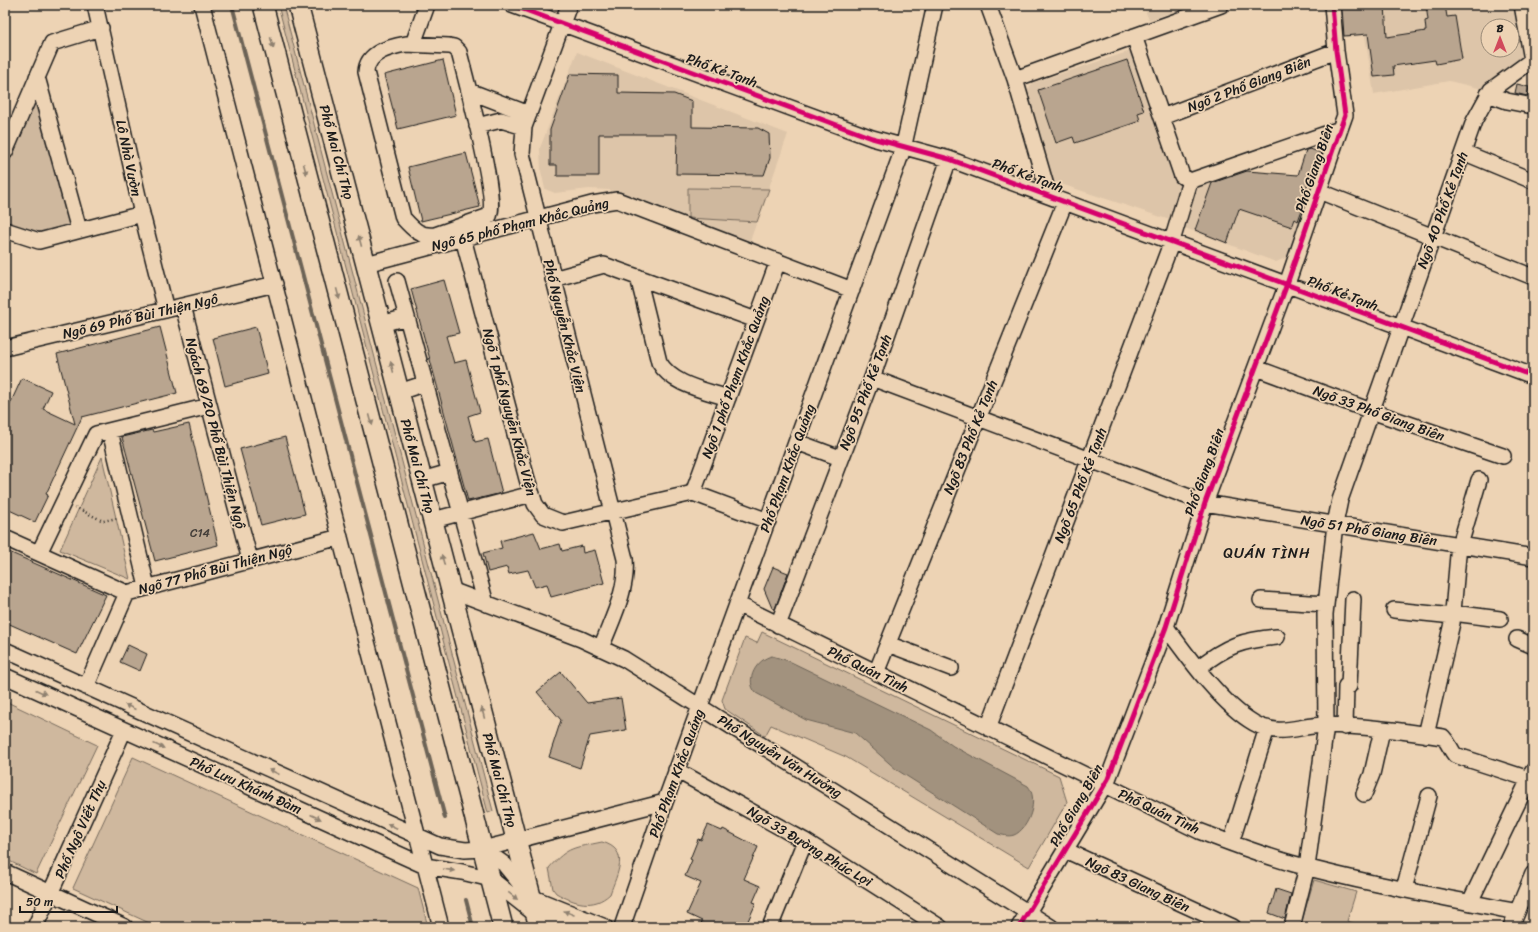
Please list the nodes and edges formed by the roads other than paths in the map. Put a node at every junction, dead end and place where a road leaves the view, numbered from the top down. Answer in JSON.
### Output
{"nodes":[{"id":1,"x":95,"y":5,"type":"edge"},
{"id":2,"x":202,"y":5,"type":"edge"},
{"id":3,"x":263,"y":5,"type":"edge"},
{"id":4,"x":298,"y":5,"type":"edge"},
{"id":5,"x":427,"y":5,"type":"edge"},
{"id":6,"x":512,"y":5,"type":"edge"},
{"id":7,"x":569,"y":5,"type":"edge"},
{"id":8,"x":935,"y":5,"type":"edge"},
{"id":9,"x":988,"y":5,"type":"edge"},
{"id":10,"x":1221,"y":5,"type":"edge"},
{"id":11,"x":1332,"y":5,"type":"edge"},
{"id":12,"x":1522,"y":5,"type":"edge"},
{"id":13,"x":562,"y":24,"type":"junction"},
{"id":14,"x":101,"y":28,"type":"junction"},
{"id":15,"x":1134,"y":36,"type":"junction"},
{"id":16,"x":413,"y":44,"type":"junction"},
{"id":17,"x":1336,"y":51,"type":"junction"},
{"id":18,"x":1533,"y":61,"type":"edge"},
{"id":19,"x":37,"y":77,"type":"junction"},
{"id":20,"x":1016,"y":79,"type":"junction"},
{"id":21,"x":469,"y":91,"type":"junction"},
{"id":22,"x":1488,"y":94,"type":"junction"},
{"id":23,"x":1533,"y":106,"type":"edge"},
{"id":24,"x":1162,"y":117,"type":"junction"},
{"id":25,"x":527,"y":120,"type":"junction"},
{"id":26,"x":477,"y":126,"type":"junction"},
{"id":27,"x":1340,"y":129,"type":"junction"},
{"id":28,"x":904,"y":146,"type":"junction"},
{"id":29,"x":5,"y":152,"type":"edge"},
{"id":30,"x":1463,"y":152,"type":"junction"},
{"id":31,"x":949,"y":159,"type":"junction"},
{"id":32,"x":1190,"y":181,"type":"junction"},
{"id":33,"x":1533,"y":181,"type":"edge"},
{"id":34,"x":1319,"y":191,"type":"junction"},
{"id":35,"x":1049,"y":196,"type":"junction"},
{"id":36,"x":1065,"y":202,"type":"junction"},
{"id":37,"x":142,"y":214,"type":"junction"},
{"id":38,"x":537,"y":218,"type":"junction"},
{"id":39,"x":5,"y":230,"type":"edge"},
{"id":40,"x":79,"y":230,"type":"junction"},
{"id":41,"x":1433,"y":237,"type":"junction"},
{"id":42,"x":463,"y":238,"type":"junction"},
{"id":43,"x":1172,"y":241,"type":"junction"},
{"id":44,"x":778,"y":261,"type":"junction"},
{"id":45,"x":366,"y":264,"type":"junction"},
{"id":46,"x":638,"y":277,"type":"junction"},
{"id":47,"x":1533,"y":277,"type":"edge"},
{"id":48,"x":553,"y":279,"type":"junction"},
{"id":49,"x":397,"y":281,"type":"dead end"},
{"id":50,"x":275,"y":284,"type":"junction"},
{"id":51,"x":1287,"y":284,"type":"junction"},
{"id":52,"x":852,"y":290,"type":"junction"},
{"id":53,"x":183,"y":306,"type":"junction"},
{"id":54,"x":166,"y":310,"type":"junction"},
{"id":55,"x":407,"y":317,"type":"junction"},
{"id":56,"x":756,"y":320,"type":"junction"},
{"id":57,"x":381,"y":324,"type":"junction"},
{"id":58,"x":1400,"y":327,"type":"junction"},
{"id":59,"x":5,"y":348,"type":"edge"},
{"id":60,"x":1256,"y":368,"type":"junction"},
{"id":61,"x":1533,"y":376,"type":"edge"},
{"id":62,"x":872,"y":378,"type":"junction"},
{"id":63,"x":426,"y":383,"type":"junction"},
{"id":64,"x":399,"y":392,"type":"junction"},
{"id":65,"x":728,"y":398,"type":"junction"},
{"id":66,"x":209,"y":406,"type":"junction"},
{"id":67,"x":1371,"y":411,"type":"junction"},
{"id":68,"x":978,"y":418,"type":"junction"},
{"id":69,"x":110,"y":431,"type":"junction"},
{"id":70,"x":796,"y":442,"type":"junction"},
{"id":71,"x":1504,"y":456,"type":"dead end"},
{"id":72,"x":840,"y":458,"type":"junction"},
{"id":73,"x":1090,"y":460,"type":"junction"},
{"id":74,"x":450,"y":472,"type":"junction"},
{"id":75,"x":422,"y":480,"type":"junction"},
{"id":76,"x":1478,"y":480,"type":"dead end"},
{"id":77,"x":693,"y":493,"type":"junction"},
{"id":78,"x":532,"y":494,"type":"junction"},
{"id":79,"x":1205,"y":503,"type":"junction"},
{"id":80,"x":612,"y":510,"type":"junction"},
{"id":81,"x":461,"y":513,"type":"junction"},
{"id":82,"x":433,"y":520,"type":"junction"},
{"id":83,"x":768,"y":521,"type":"junction"},
{"id":84,"x":1335,"y":524,"type":"junction"},
{"id":85,"x":340,"y":537,"type":"junction"},
{"id":86,"x":5,"y":538,"type":"edge"},
{"id":87,"x":1459,"y":544,"type":"junction"},
{"id":88,"x":39,"y":553,"type":"junction"},
{"id":89,"x":1533,"y":557,"type":"edge"},
{"id":90,"x":250,"y":560,"type":"junction"},
{"id":91,"x":147,"y":587,"type":"junction"},
{"id":92,"x":451,"y":590,"type":"junction"},
{"id":93,"x":127,"y":593,"type":"junction"},
{"id":94,"x":1353,"y":599,"type":"dead end"},
{"id":95,"x":1261,"y":600,"type":"dead end"},
{"id":96,"x":486,"y":604,"type":"junction"},
{"id":97,"x":737,"y":604,"type":"junction"},
{"id":98,"x":1326,"y":604,"type":"junction"},
{"id":99,"x":1394,"y":610,"type":"dead end"},
{"id":100,"x":1453,"y":614,"type":"junction"},
{"id":101,"x":1500,"y":619,"type":"dead end"},
{"id":102,"x":778,"y":625,"type":"junction"},
{"id":103,"x":1166,"y":627,"type":"junction"},
{"id":104,"x":1278,"y":637,"type":"dead end"},
{"id":105,"x":1517,"y":639,"type":"dead end"},
{"id":106,"x":888,"y":644,"type":"junction"},
{"id":107,"x":1533,"y":646,"type":"edge"},
{"id":108,"x":601,"y":648,"type":"junction"},
{"id":109,"x":5,"y":650,"type":"edge"},
{"id":110,"x":951,"y":668,"type":"dead end"},
{"id":111,"x":1198,"y":668,"type":"junction"},
{"id":112,"x":876,"y":673,"type":"junction"},
{"id":113,"x":5,"y":676,"type":"edge"},
{"id":114,"x":86,"y":687,"type":"junction"},
{"id":115,"x":700,"y":706,"type":"junction"},
{"id":116,"x":1326,"y":725,"type":"junction"},
{"id":117,"x":1345,"y":727,"type":"junction"},
{"id":118,"x":988,"y":728,"type":"junction"},
{"id":119,"x":1267,"y":728,"type":"junction"},
{"id":120,"x":124,"y":730,"type":"junction"},
{"id":121,"x":1382,"y":730,"type":"junction"},
{"id":122,"x":1426,"y":735,"type":"junction"},
{"id":123,"x":676,"y":770,"type":"junction"},
{"id":124,"x":1531,"y":774,"type":"edge"},
{"id":125,"x":1104,"y":786,"type":"junction"},
{"id":126,"x":1364,"y":794,"type":"dead end"},
{"id":127,"x":1429,"y":796,"type":"dead end"},
{"id":128,"x":665,"y":802,"type":"junction"},
{"id":129,"x":418,"y":837,"type":"junction"},
{"id":130,"x":516,"y":840,"type":"junction"},
{"id":131,"x":805,"y":841,"type":"junction"},
{"id":132,"x":1231,"y":843,"type":"junction"},
{"id":133,"x":483,"y":849,"type":"junction"},
{"id":134,"x":1065,"y":850,"type":"junction"},
{"id":135,"x":504,"y":864,"type":"junction"},
{"id":136,"x":425,"y":866,"type":"junction"},
{"id":137,"x":1307,"y":867,"type":"junction"},
{"id":138,"x":5,"y":872,"type":"edge"},
{"id":139,"x":1533,"y":874,"type":"edge"},
{"id":140,"x":491,"y":879,"type":"junction"},
{"id":141,"x":1404,"y":889,"type":"junction"},
{"id":142,"x":51,"y":893,"type":"junction"},
{"id":143,"x":1470,"y":902,"type":"junction"},
{"id":144,"x":1027,"y":912,"type":"junction"},
{"id":145,"x":1517,"y":912,"type":"junction"},
{"id":146,"x":535,"y":913,"type":"edge"},
{"id":147,"x":35,"y":927,"type":"edge"},
{"id":148,"x":125,"y":927,"type":"edge"},
{"id":149,"x":441,"y":927,"type":"edge"},
{"id":150,"x":503,"y":927,"type":"edge"},
{"id":151,"x":571,"y":927,"type":"edge"},
{"id":152,"x":605,"y":927,"type":"edge"},
{"id":153,"x":622,"y":927,"type":"edge"},
{"id":154,"x":770,"y":927,"type":"edge"},
{"id":155,"x":940,"y":927,"type":"edge"},
{"id":156,"x":1019,"y":927,"type":"edge"},
{"id":157,"x":1052,"y":927,"type":"edge"},
{"id":158,"x":1233,"y":927,"type":"edge"},
{"id":159,"x":1292,"y":927,"type":"edge"},
{"id":160,"x":1511,"y":927,"type":"edge"}],
"edges":[{"from":1,"to":14,"type":"street","name":"Lô Nhà Vườn"},
{"from":2,"to":50,"type":"street"},
{"from":3,"to":133,"type":"main road","one_way":true},
{"from":45,"to":4,"type":"main road","name":"Phố Mai Chí Thọ","one_way":true},
{"from":5,"to":16,"type":"street"},
{"from":6,"to":13,"type":"street","name":"Phố Kẻ Tạnh"},
{"from":7,"to":13,"type":"street","name":"Phố Nguyễn Khắc Viện"},
{"from":8,"to":28,"type":"street","name":"Phố Phạm Khắc Quảng"},
{"from":9,"to":20,"type":"street"},
{"from":10,"to":15,"type":"street"},
{"from":11,"to":17,"type":"street","name":"Phố Giang Biên"},
{"from":12,"to":18,"type":"street"},
{"from":13,"to":25,"type":"street","name":"Phố Nguyễn Khắc Viện"},
{"from":13,"to":28,"type":"street","name":"Phố Kẻ Tạnh"},
{"from":14,"to":19,"type":"street"},
{"from":14,"to":37,"type":"street","name":"Lô Nhà Vườn"},
{"from":15,"to":20,"type":"street"},
{"from":15,"to":24,"type":"street"},
{"from":16,"to":21,"type":"street"},
{"from":16,"to":26,"type":"street"},
{"from":17,"to":24,"type":"street","name":"Ngõ 2 Phố Giang Biên"},
{"from":17,"to":27,"type":"street","name":"Phố Giang Biên"},
{"from":18,"to":22,"type":"street"},
{"from":19,"to":29,"type":"street"},
{"from":19,"to":40,"type":"street"},
{"from":20,"to":35,"type":"street"},
{"from":21,"to":25,"type":"street"},
{"from":21,"to":26,"type":"street"},
{"from":22,"to":23,"type":"street"},
{"from":22,"to":30,"type":"street","name":"Ngõ 40 Phố Kẻ Tạnh"},
{"from":24,"to":32,"type":"street"},
{"from":25,"to":26,"type":"street"},
{"from":25,"to":38,"type":"street","name":"Phố Nguyễn Khắc Viện"},
{"from":27,"to":32,"type":"street"},
{"from":27,"to":34,"type":"street","name":"Phố Giang Biên"},
{"from":28,"to":31,"type":"street","name":"Phố Kẻ Tạnh"},
{"from":28,"to":52,"type":"street","name":"Phố Phạm Khắc Quảng"},
{"from":30,"to":33,"type":"street"},
{"from":30,"to":41,"type":"street","name":"Ngõ 40 Phố Kẻ Tạnh"},
{"from":31,"to":35,"type":"street","name":"Phố Kẻ Tạnh"},
{"from":31,"to":62,"type":"street","name":"Ngõ 95 Phố Kẻ Tạnh"},
{"from":32,"to":43,"type":"street","name":"Ngõ 65 Phố Kẻ Tạnh"},
{"from":34,"to":41,"type":"street"},
{"from":34,"to":51,"type":"street","name":"Phố Giang Biên"},
{"from":35,"to":36,"type":"street","name":"Phố Kẻ Tạnh"},
{"from":36,"to":43,"type":"street","name":"Phố Kẻ Tạnh"},
{"from":36,"to":68,"type":"street","name":"Ngõ 83 Phố Kẻ Tạnh"},
{"from":37,"to":40,"type":"street"},
{"from":37,"to":54,"type":"street","name":"Lô Nhà Vườn"},
{"from":38,"to":42,"type":"street","name":"Ngõ 65 phố Phạm Khắc Quảng"},
{"from":38,"to":44,"type":"street","name":"Ngõ 65 phố Phạm Khắc Quảng"},
{"from":38,"to":48,"type":"street","name":"Phố Nguyễn Khắc Viện"},
{"from":39,"to":40,"type":"street"},
{"from":41,"to":47,"type":"street"},
{"from":41,"to":58,"type":"street","name":"Ngõ 40 Phố Kẻ Tạnh"},
{"from":42,"to":45,"type":"street","name":"Ngõ 65 phố Phạm Khắc Quảng"},
{"from":42,"to":78,"type":"street","name":"Ngõ 1 phố Nguyễn Khắc Viện"},
{"from":43,"to":51,"type":"street","name":"Phố Kẻ Tạnh"},
{"from":43,"to":73,"type":"street","name":"Ngõ 65 Phố Kẻ Tạnh"},
{"from":44,"to":52,"type":"street","name":"Ngõ 65 phố Phạm Khắc Quảng"},
{"from":44,"to":56,"type":"street","name":"Ngõ 1 phố Phạm Khắc Quảng"},
{"from":45,"to":57,"type":"main road","name":"Phố Mai Chí Thọ"},
{"from":46,"to":48,"type":"street"},
{"from":46,"to":56,"type":"street"},
{"from":46,"to":65,"type":"street"},
{"from":48,"to":80,"type":"street","name":"Phố Nguyễn Khắc Viện"},
{"from":49,"to":55,"type":"street"},
{"from":50,"to":53,"type":"street","name":"Ngõ 69 Phố Bùi Thiện Ngô"},
{"from":50,"to":85,"type":"street"},
{"from":51,"to":58,"type":"street","name":"Phố Kẻ Tạnh"},
{"from":51,"to":60,"type":"street","name":"Phố Giang Biên"},
{"from":52,"to":70,"type":"street","name":"Phố Phạm Khắc Quảng"},
{"from":53,"to":54,"type":"street","name":"Ngõ 69 Phố Bùi Thiện Ngô"},
{"from":53,"to":66,"type":"street","name":"Ngách 69/20 Phố Bùi Thiện Ngộ"},
{"from":54,"to":59,"type":"street","name":"Ngõ 69 Phố Bùi Thiện Ngô"},
{"from":55,"to":57,"type":"street"},
{"from":55,"to":63,"type":"street"},
{"from":56,"to":65,"type":"street","name":"Ngõ 1 phố Phạm Khắc Quảng"},
{"from":64,"to":57,"type":"main road","name":"Phố Mai Chí Thọ","one_way":true},
{"from":58,"to":61,"type":"street","name":"Phố Kẻ Tạnh"},
{"from":58,"to":67,"type":"street","name":"Ngõ 40 Phố Kẻ Tạnh"},
{"from":60,"to":67,"type":"street","name":"Ngõ 33 Phố Giang Biên"},
{"from":60,"to":79,"type":"street","name":"Phố Giang Biên"},
{"from":62,"to":68,"type":"street","name":"Ngõ 51 Phố Giang Biên"},
{"from":62,"to":72,"type":"street","name":"Ngõ 95 Phố Kẻ Tạnh"},
{"from":63,"to":64,"type":"street"},
{"from":63,"to":74,"type":"street"},
{"from":64,"to":75,"type":"main road","name":"Phố Mai Chí Thọ"},
{"from":65,"to":77,"type":"street","name":"Ngõ 1 phố Phạm Khắc Quảng"},
{"from":66,"to":69,"type":"street"},
{"from":66,"to":90,"type":"street","name":"Ngách 69/20 Phố Bùi Thiện Ngộ"},
{"from":67,"to":71,"type":"street","name":"Ngõ 33 Phố Giang Biên"},
{"from":67,"to":84,"type":"street","name":"Ngõ 40 Phố Kẻ Tạnh"},
{"from":68,"to":73,"type":"street","name":"Ngõ 51 Phố Giang Biên"},
{"from":68,"to":106,"type":"street","name":"Ngõ 83 Phố Kẻ Tạnh"},
{"from":69,"to":88,"type":"street"},
{"from":69,"to":91,"type":"street"},
{"from":70,"to":72,"type":"street"},
{"from":70,"to":83,"type":"street","name":"Phố Phạm Khắc Quảng"},
{"from":72,"to":102,"type":"street","name":"Ngõ 95 Phố Kẻ Tạnh"},
{"from":73,"to":79,"type":"street","name":"Ngõ 51 Phố Giang Biên"},
{"from":73,"to":118,"type":"street","name":"Ngõ 65 Phố Kẻ Tạnh"},
{"from":74,"to":75,"type":"street"},
{"from":74,"to":81,"type":"street"},
{"from":75,"to":82,"type":"main road","name":"Phố Mai Chí Thọ"},
{"from":76,"to":87,"type":"street"},
{"from":77,"to":80,"type":"street"},
{"from":77,"to":83,"type":"street"},
{"from":78,"to":80,"type":"street","name":"Ngõ 1 phố Nguyễn Khắc Viện"},
{"from":78,"to":81,"type":"street"},
{"from":79,"to":84,"type":"street","name":"Ngõ 51 Phố Giang Biên"},
{"from":79,"to":103,"type":"street","name":"Phố Giang Biên"},
{"from":80,"to":108,"type":"street","name":"Phố Nguyễn Khắc Viện"},
{"from":81,"to":82,"type":"street"},
{"from":81,"to":96,"type":"street"},
{"from":92,"to":82,"type":"main road","name":"Phố Mai Chí Thọ","one_way":true},
{"from":83,"to":97,"type":"street","name":"Phố Phạm Khắc Quảng"},
{"from":84,"to":87,"type":"street","name":"Ngõ 51 Phố Giang Biên"},
{"from":84,"to":98,"type":"street","name":"Ngõ 40 Phố Kẻ Tạnh"},
{"from":85,"to":90,"type":"street","name":"Ngõ 77 Phố Bùi Thiện Ngộ"},
{"from":85,"to":129,"type":"street"},
{"from":86,"to":88,"type":"street","name":"Ngõ 77 Phố Bùi Thiện Ngộ"},
{"from":87,"to":89,"type":"street","name":"Ngõ 51 Phố Giang Biên"},
{"from":87,"to":100,"type":"street"},
{"from":88,"to":93,"type":"street","name":"Ngõ 77 Phố Bùi Thiện Ngộ"},
{"from":90,"to":91,"type":"street","name":"Ngõ 77 Phố Bùi Thiện Ngộ"},
{"from":91,"to":93,"type":"street","name":"Ngõ 77 Phố Bùi Thiện Ngộ"},
{"from":92,"to":96,"type":"street","name":"Phố Nguyễn Văn Hưởng"},
{"from":130,"to":92,"type":"main road","name":"Phố Mai Chí Thọ","one_way":true},
{"from":93,"to":114,"type":"street"},
{"from":94,"to":117,"type":"street"},
{"from":95,"to":98,"type":"street"},
{"from":96,"to":108,"type":"street","name":"Phố Nguyễn Văn Hưởng"},
{"from":97,"to":102,"type":"street","name":"Phố Quán Tình"},
{"from":97,"to":115,"type":"street","name":"Phố Phạm Khắc Quảng"},
{"from":98,"to":116,"type":"street","name":"Ngõ 40 Phố Kẻ Tạnh"},
{"from":99,"to":100,"type":"street"},
{"from":100,"to":101,"type":"street"},
{"from":100,"to":122,"type":"street"},
{"from":102,"to":112,"type":"street","name":"Phố Quán Tình"},
{"from":103,"to":111,"type":"street"},
{"from":103,"to":125,"type":"street","name":"Phố Giang Biên"},
{"from":104,"to":111,"type":"street"},
{"from":105,"to":107,"type":"street"},
{"from":106,"to":110,"type":"street"},
{"from":106,"to":112,"type":"street","name":"Ngõ 83 Phố Kẻ Tạnh"},
{"from":108,"to":115,"type":"street","name":"Phố Nguyễn Văn Hưởng"},
{"from":109,"to":114,"type":"street","name":"Phố Lưu Khánh Đàm"},
{"from":111,"to":119,"type":"street"},
{"from":112,"to":118,"type":"street","name":"Phố Quán Tình"},
{"from":113,"to":120,"type":"street","name":"Phố Lưu Khánh Đàm","one_way":true},
{"from":129,"to":114,"type":"street","name":"Phố Lưu Khánh Đàm","one_way":true},
{"from":115,"to":123,"type":"street","name":"Phố Phạm Khắc Quảng"},
{"from":115,"to":144,"type":"street","name":"Phố Nguyễn Văn Hưởng"},
{"from":116,"to":117,"type":"street"},
{"from":116,"to":119,"type":"street"},
{"from":116,"to":137,"type":"street","name":"Ngõ 40 Phố Kẻ Tạnh"},
{"from":117,"to":121,"type":"street"},
{"from":118,"to":125,"type":"street","name":"Phố Quán Tình"},
{"from":119,"to":132,"type":"street"},
{"from":120,"to":136,"type":"street","name":"Phố Lưu Khánh Đàm","one_way":true},
{"from":120,"to":142,"type":"street","name":"Phố Ngô Viết Thụ"},
{"from":121,"to":122,"type":"street"},
{"from":121,"to":126,"type":"street"},
{"from":122,"to":124,"type":"street"},
{"from":123,"to":128,"type":"street","name":"Phố Phạm Khắc Quảng"},
{"from":123,"to":131,"type":"street","name":"Ngõ 33 Đường Phúc Lợi"},
{"from":124,"to":143,"type":"street"},
{"from":125,"to":132,"type":"street","name":"Phố Quán Tình"},
{"from":125,"to":134,"type":"street","name":"Phố Giang Biên"},
{"from":127,"to":141,"type":"street"},
{"from":128,"to":130,"type":"street","name":"Phố Lưu Khánh Đàm"},
{"from":128,"to":153,"type":"street","name":"Phố Phạm Khắc Quảng"},
{"from":129,"to":133,"type":"street","name":"Phố Lưu Khánh Đàm"},
{"from":129,"to":136,"type":"street"},
{"from":130,"to":133,"type":"street","name":"Phố Lưu Khánh Đàm"},
{"from":130,"to":135,"type":"street"},
{"from":130,"to":146,"type":"main road","name":"Phố Mai Chí Thọ"},
{"from":131,"to":154,"type":"street"},
{"from":131,"to":155,"type":"street","name":"Ngõ 33 Đường Phúc Lợi"},
{"from":132,"to":137,"type":"street","name":"Phố Quán Tình"},
{"from":133,"to":135,"type":"street"},
{"from":133,"to":140,"type":"main road"},
{"from":134,"to":144,"type":"street","name":"Phố Giang Biên"},
{"from":134,"to":158,"type":"street","name":"Ngõ 83 Giang Biên"},
{"from":135,"to":140,"type":"street"},
{"from":135,"to":146,"type":"street"},
{"from":136,"to":140,"type":"street","name":"Phố Lưu Khánh Đàm","one_way":true},
{"from":136,"to":149,"type":"street"},
{"from":137,"to":141,"type":"street","name":"Phố Quán Tình"},
{"from":137,"to":159,"type":"street","name":"Ngõ 40 Phố Kẻ Tạnh"},
{"from":138,"to":142,"type":"street"},
{"from":139,"to":145,"type":"street"},
{"from":140,"to":146,"type":"street","one_way":true},
{"from":140,"to":150,"type":"main road"},
{"from":141,"to":143,"type":"street","name":"Phố Quán Tình"},
{"from":142,"to":147,"type":"street","name":"Phố Ngô Viết Thụ"},
{"from":142,"to":148,"type":"street"},
{"from":143,"to":145,"type":"street","name":"Phố Quán Tình"},
{"from":144,"to":156,"type":"street","name":"Phố Giang Biên"},
{"from":144,"to":157,"type":"street","name":"Phố Nguyễn Văn Hưởng"},
{"from":145,"to":160,"type":"street"},
{"from":146,"to":151,"type":"street"},
{"from":152,"to":146,"type":"street","one_way":true}]}
